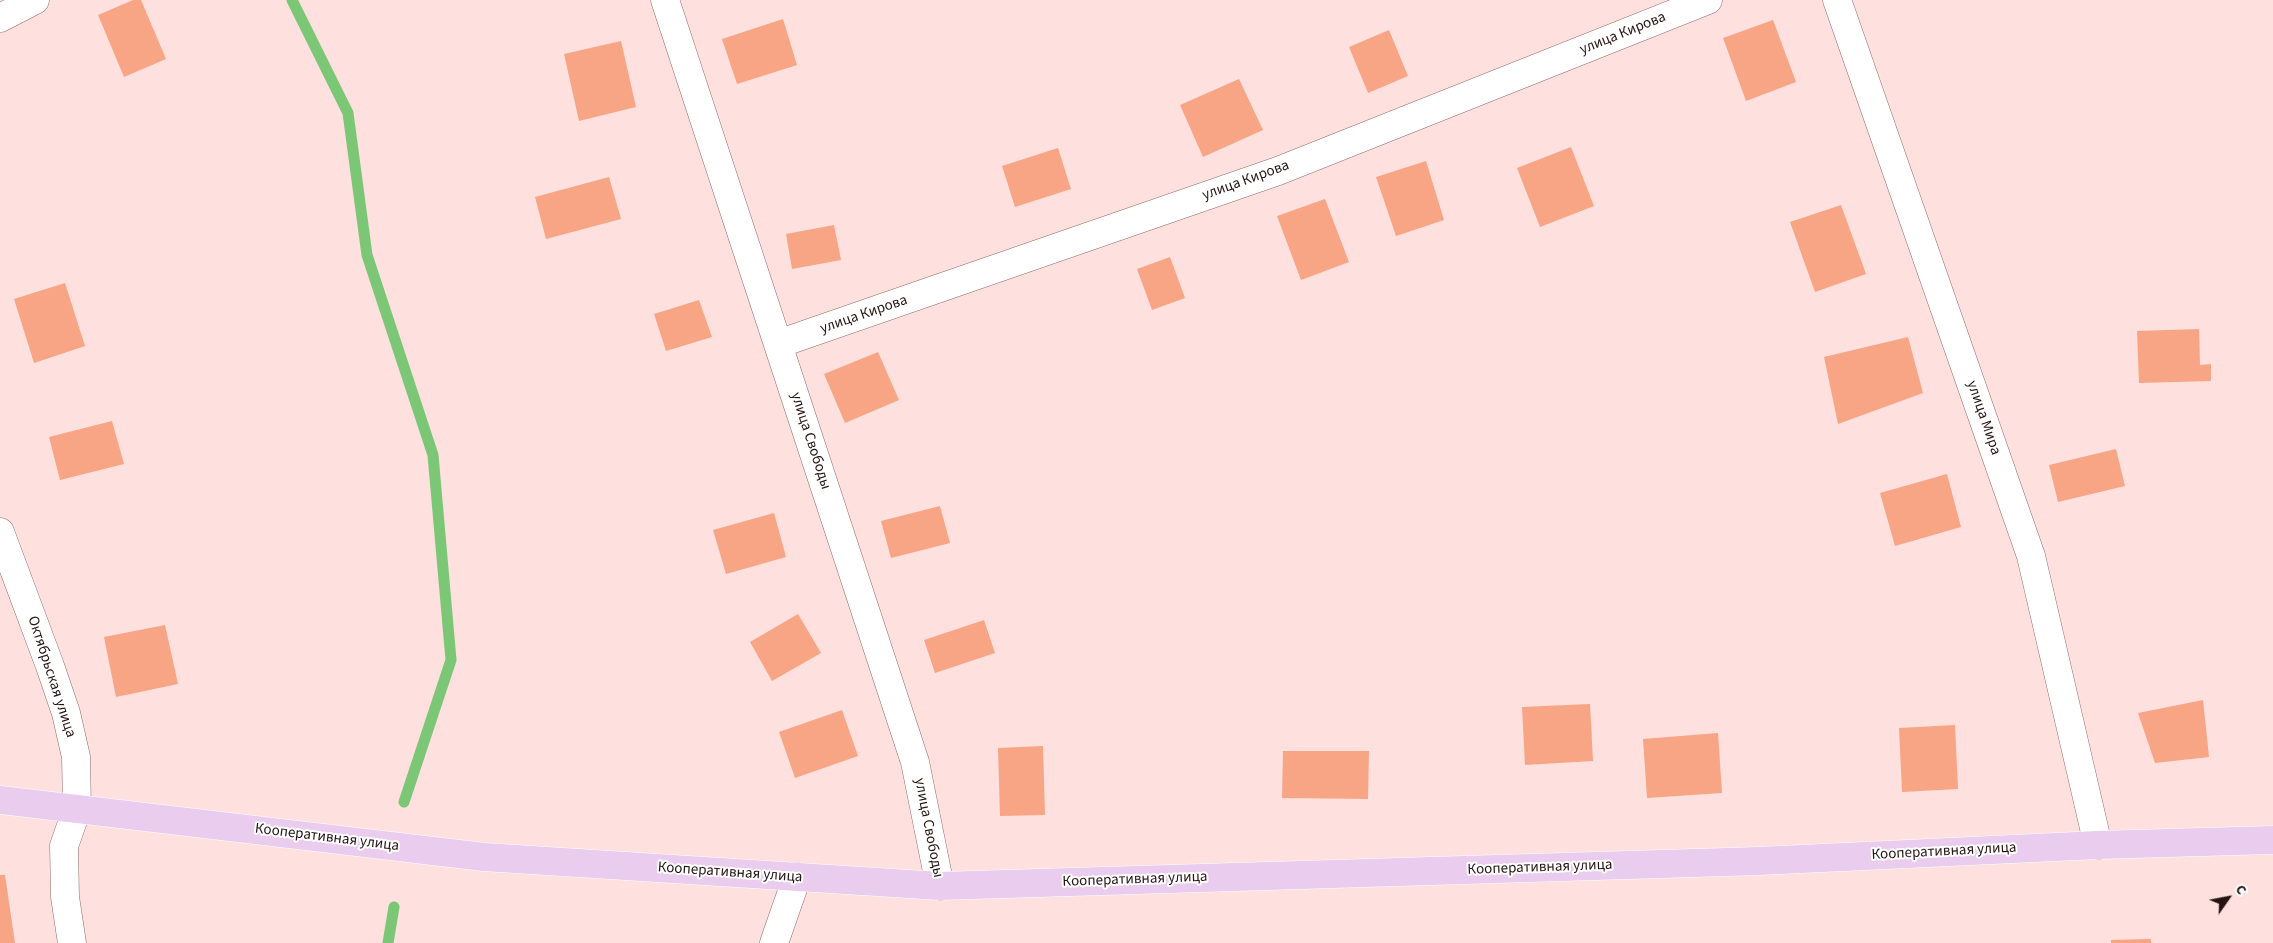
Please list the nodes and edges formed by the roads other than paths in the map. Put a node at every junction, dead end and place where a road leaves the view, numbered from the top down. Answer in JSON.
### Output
{"nodes":[{"id":1,"x":35,"y":0,"type":"edge"},
{"id":2,"x":666,"y":0,"type":"edge"},
{"id":3,"x":1708,"y":0,"type":"edge"},
{"id":4,"x":1837,"y":0,"type":"edge"},
{"id":5,"x":0,"y":18,"type":"edge"},
{"id":6,"x":778,"y":344,"type":"junction"},
{"id":7,"x":0,"y":532,"type":"edge"},
{"id":8,"x":0,"y":800,"type":"edge"},
{"id":9,"x":77,"y":809,"type":"junction"},
{"id":10,"x":2273,"y":840,"type":"edge"},
{"id":11,"x":2098,"y":845,"type":"junction"},
{"id":12,"x":797,"y":877,"type":"junction"},
{"id":13,"x":940,"y":886,"type":"junction"},
{"id":14,"x":72,"y":943,"type":"edge"},
{"id":15,"x":774,"y":943,"type":"edge"}],
"edges":[{"from":1,"to":5,"type":"street"},
{"from":2,"to":6,"type":"street","name":"улица Свободы"},
{"from":3,"to":6,"type":"street","name":"улица Кирова"},
{"from":4,"to":11,"type":"street","name":"улица Мира"},
{"from":6,"to":13,"type":"street","name":"улица Свободы"},
{"from":7,"to":9,"type":"street","name":"Октябрьская улица"},
{"from":8,"to":9,"type":"main road","name":"Кооперативная улица"},
{"from":9,"to":12,"type":"main road","name":"Кооперативная улица"},
{"from":9,"to":14,"type":"street","name":"Октябрьская улица"},
{"from":10,"to":11,"type":"main road","name":"Кооперативная улица"},
{"from":11,"to":13,"type":"main road","name":"Кооперативная улица"},
{"from":12,"to":13,"type":"main road","name":"Кооперативная улица"},
{"from":12,"to":15,"type":"street"}]}
